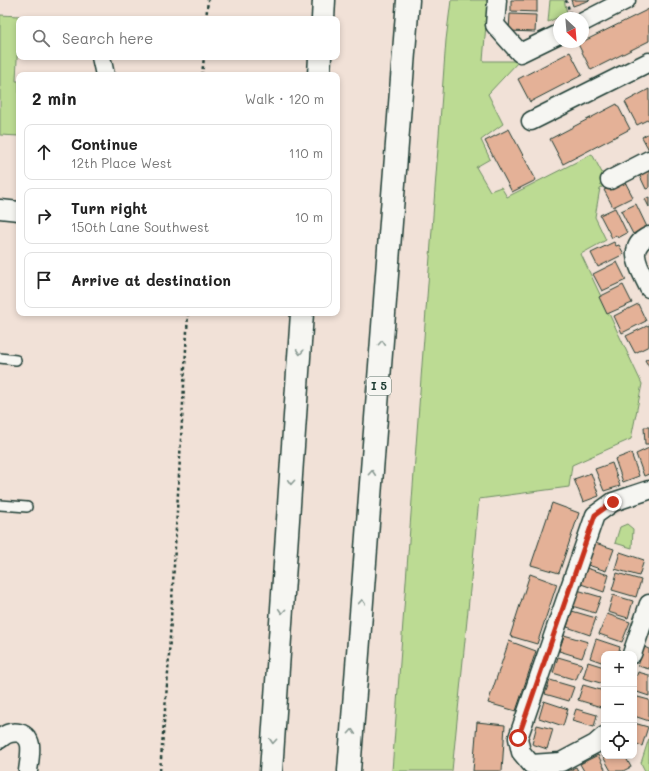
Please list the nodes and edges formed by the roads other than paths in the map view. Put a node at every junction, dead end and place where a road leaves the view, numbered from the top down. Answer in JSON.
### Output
{"nodes":[{"id":1,"x":324,"y":0,"type":"edge"},
{"id":2,"x":408,"y":0,"type":"edge"},
{"id":3,"x":497,"y":0,"type":"edge"},
{"id":4,"x":623,"y":1,"type":"edge"},
{"id":5,"x":323,"y":16,"type":"edge"},
{"id":6,"x":589,"y":19,"type":"edge"},
{"id":7,"x":553,"y":37,"type":"edge"},
{"id":8,"x":102,"y":60,"type":"edge"},
{"id":9,"x":320,"y":60,"type":"edge"},
{"id":10,"x":649,"y":62,"type":"edge"},
{"id":11,"x":104,"y":72,"type":"edge"},
{"id":12,"x":319,"y":72,"type":"edge"},
{"id":13,"x":531,"y":121,"type":"dead end"},
{"id":14,"x":649,"y":160,"type":"edge"},
{"id":15,"x":610,"y":180,"type":"dead end"},
{"id":16,"x":0,"y":209,"type":"edge"},
{"id":17,"x":16,"y":211,"type":"edge"},
{"id":18,"x":649,"y":236,"type":"edge"},
{"id":19,"x":649,"y":288,"type":"edge"},
{"id":20,"x":302,"y":316,"type":"edge"},
{"id":21,"x":0,"y":358,"type":"edge"},
{"id":22,"x":16,"y":360,"type":"dead end"},
{"id":23,"x":649,"y":490,"type":"edge"},
{"id":24,"x":0,"y":505,"type":"edge"},
{"id":25,"x":27,"y":507,"type":"dead end"},
{"id":26,"x":649,"y":604,"type":"edge"},
{"id":27,"x":633,"y":651,"type":"edge"},
{"id":28,"x":0,"y":739,"type":"edge"},
{"id":29,"x":601,"y":739,"type":"edge"},
{"id":30,"x":28,"y":771,"type":"edge"},
{"id":31,"x":271,"y":771,"type":"edge"},
{"id":32,"x":349,"y":771,"type":"edge"}],
"edges":[{"from":1,"to":5,"type":"highway"},
{"from":32,"to":2,"type":"highway","number":"I 5","one_way":true},
{"from":3,"to":7,"type":"street"},
{"from":4,"to":6,"type":"street"},
{"from":8,"to":11,"type":"street"},
{"from":9,"to":12,"type":"highway"},
{"from":10,"to":13,"type":"street"},
{"from":14,"to":15,"type":"street"},
{"from":16,"to":17,"type":"street"},
{"from":18,"to":19,"type":"street"},
{"from":20,"to":31,"type":"highway","one_way":true},
{"from":21,"to":22,"type":"lane"},
{"from":23,"to":29,"type":"street"},
{"from":24,"to":25,"type":"lane"},
{"from":26,"to":27,"type":"street"},
{"from":28,"to":30,"type":"street"}]}
